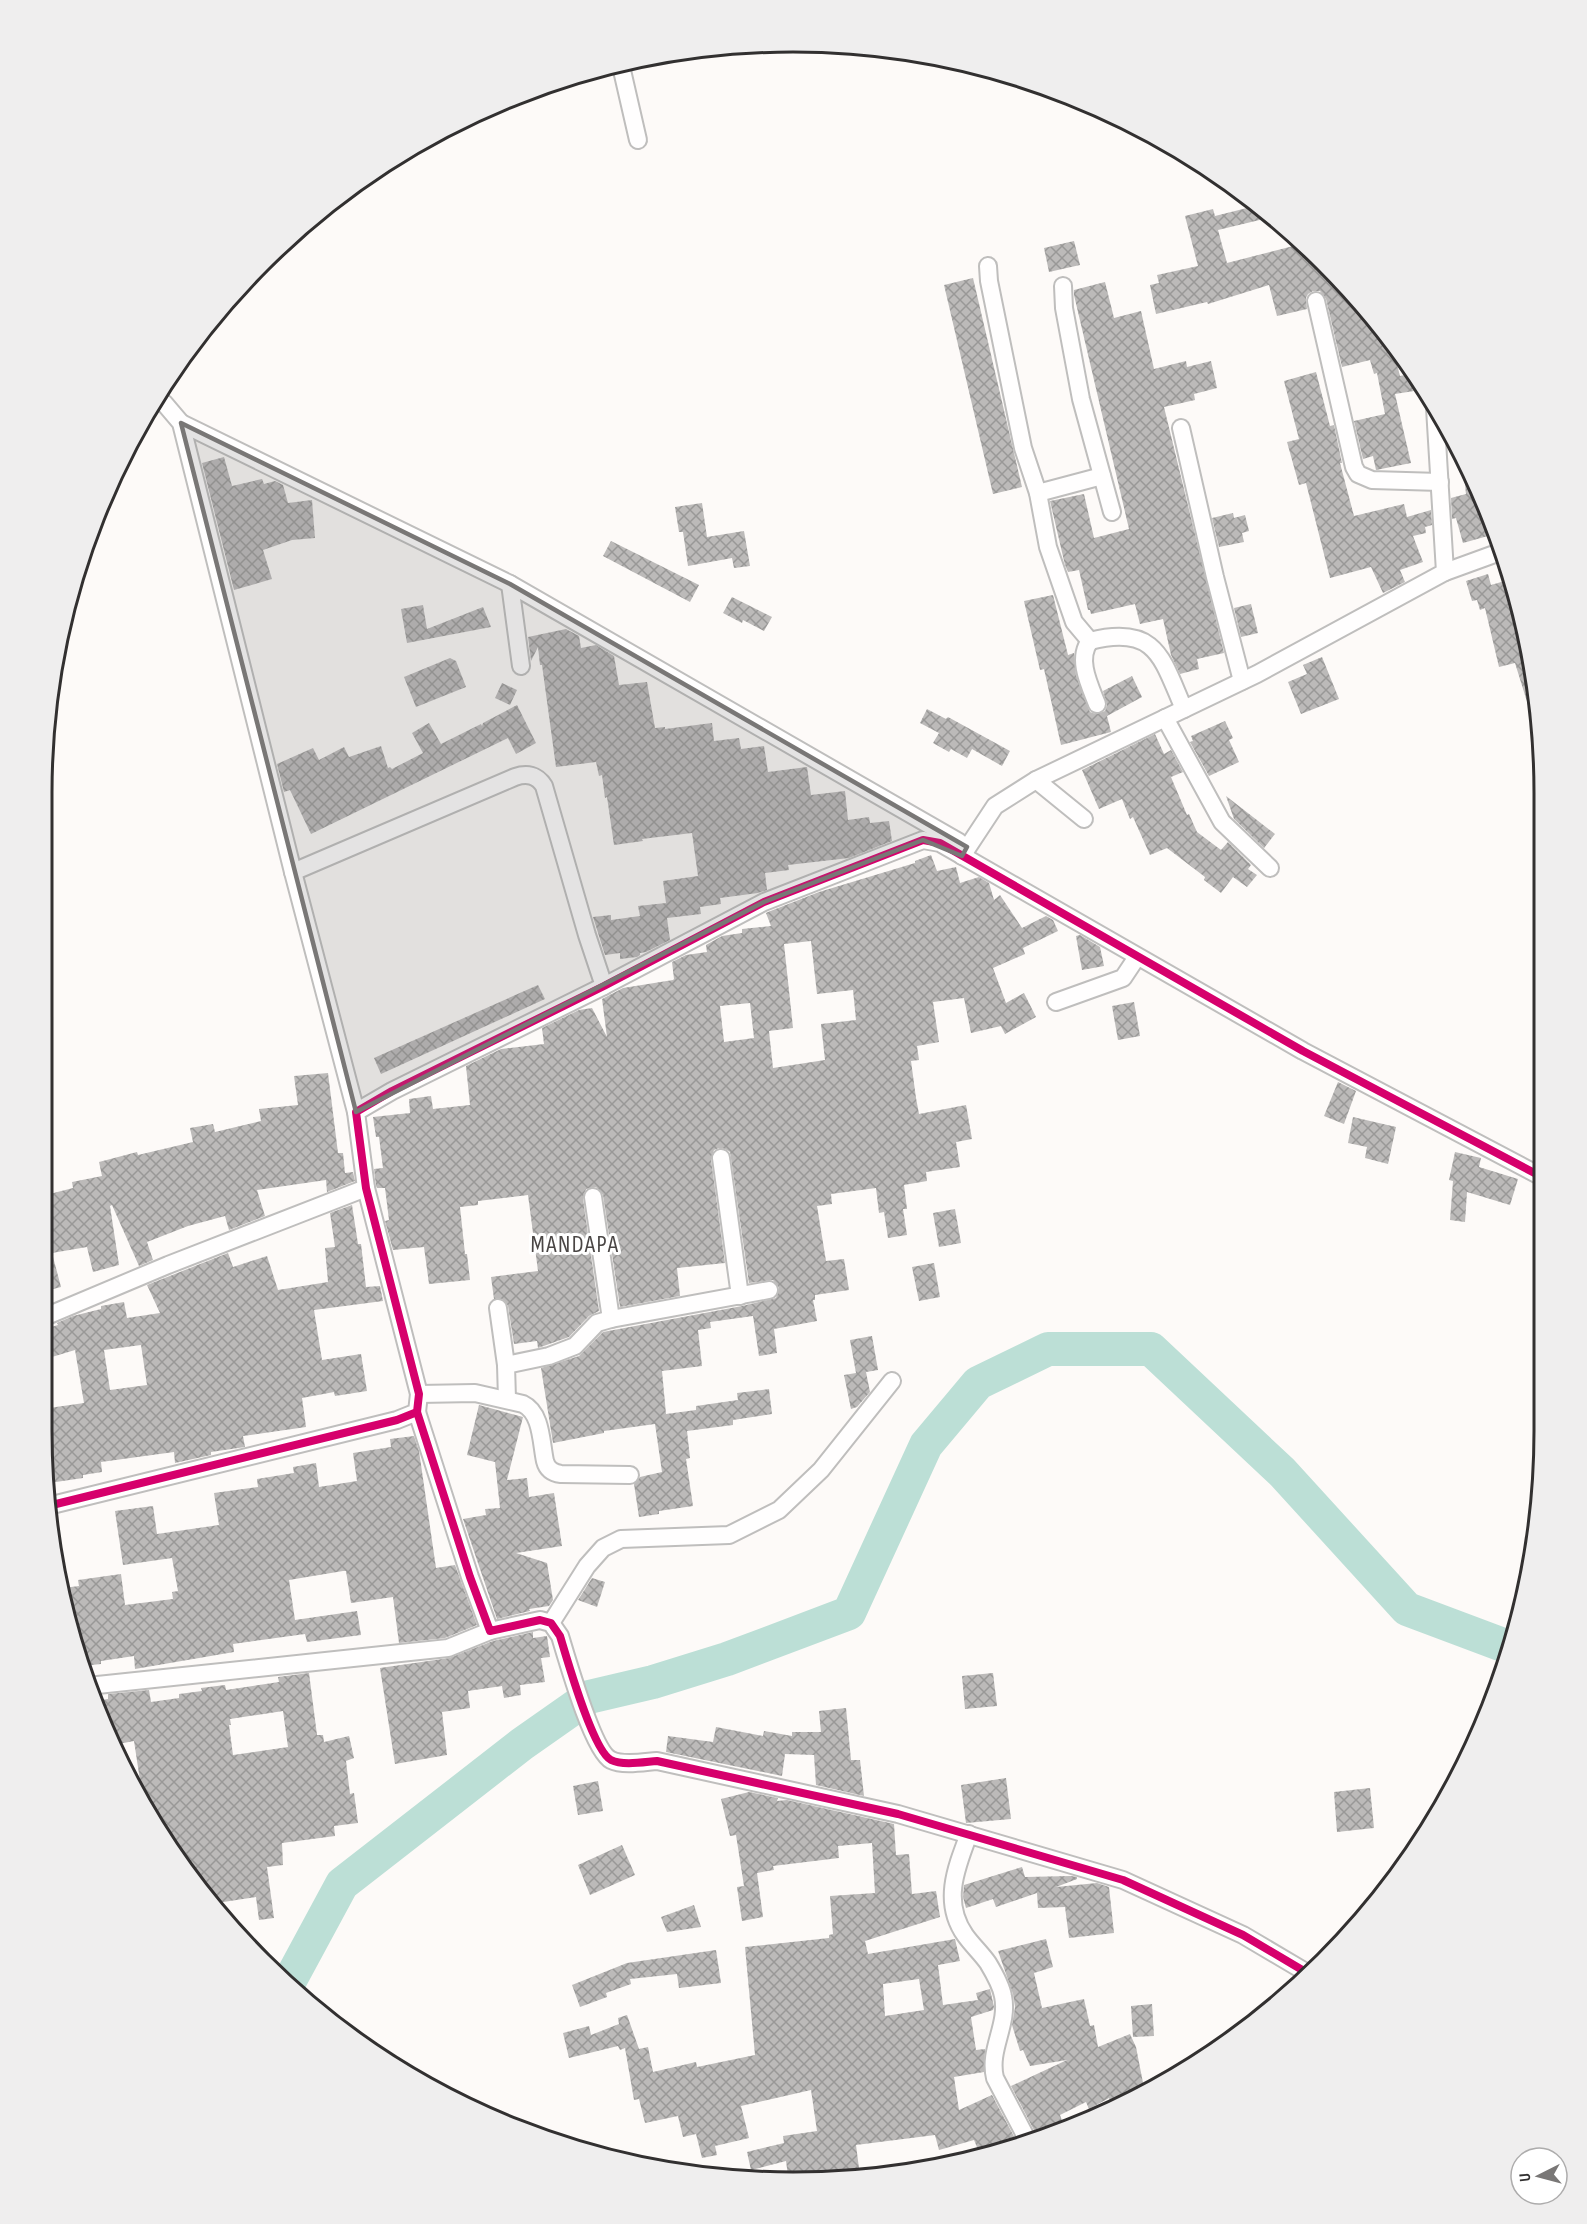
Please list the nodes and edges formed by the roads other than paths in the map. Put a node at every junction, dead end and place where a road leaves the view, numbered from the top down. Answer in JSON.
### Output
{"nodes":[{"id":1,"x":623,"y":73,"type":"edge"},
{"id":2,"x":638,"y":140,"type":"dead end"},
{"id":3,"x":988,"y":266,"type":"dead end"},
{"id":4,"x":1063,"y":286,"type":"dead end"},
{"id":5,"x":1316,"y":301,"type":"dead end"},
{"id":6,"x":164,"y":403,"type":"edge"},
{"id":7,"x":181,"y":423,"type":"junction"},
{"id":8,"x":1436,"y":425,"type":"edge"},
{"id":9,"x":1181,"y":428,"type":"dead end"},
{"id":10,"x":1102,"y":476,"type":"junction"},
{"id":11,"x":1440,"y":482,"type":"junction"},
{"id":12,"x":1038,"y":493,"type":"junction"},
{"id":13,"x":1112,"y":512,"type":"dead end"},
{"id":14,"x":1495,"y":554,"type":"edge"},
{"id":15,"x":1445,"y":572,"type":"junction"},
{"id":16,"x":510,"y":584,"type":"junction"},
{"id":17,"x":1090,"y":641,"type":"junction"},
{"id":18,"x":521,"y":666,"type":"dead end"},
{"id":19,"x":1242,"y":681,"type":"junction"},
{"id":20,"x":1097,"y":704,"type":"dead end"},
{"id":21,"x":1184,"y":709,"type":"junction"},
{"id":22,"x":1165,"y":718,"type":"junction"},
{"id":23,"x":1036,"y":780,"type":"junction"},
{"id":24,"x":1084,"y":819,"type":"dead end"},
{"id":25,"x":967,"y":848,"type":"junction"},
{"id":26,"x":1270,"y":868,"type":"dead end"},
{"id":27,"x":293,"y":872,"type":"junction"},
{"id":28,"x":1137,"y":957,"type":"junction"},
{"id":29,"x":603,"y":986,"type":"junction"},
{"id":30,"x":1056,"y":1002,"type":"dead end"},
{"id":31,"x":356,"y":1112,"type":"junction"},
{"id":32,"x":720,"y":1158,"type":"dead end"},
{"id":33,"x":1534,"y":1173,"type":"edge"},
{"id":34,"x":366,"y":1188,"type":"junction"},
{"id":35,"x":593,"y":1197,"type":"dead end"},
{"id":36,"x":769,"y":1290,"type":"dead end"},
{"id":37,"x":740,"y":1296,"type":"junction"},
{"id":38,"x":498,"y":1308,"type":"dead end"},
{"id":39,"x":52,"y":1314,"type":"edge"},
{"id":40,"x":611,"y":1319,"type":"junction"},
{"id":41,"x":506,"y":1365,"type":"junction"},
{"id":42,"x":892,"y":1381,"type":"dead end"},
{"id":43,"x":419,"y":1394,"type":"junction"},
{"id":44,"x":507,"y":1400,"type":"junction"},
{"id":45,"x":417,"y":1412,"type":"junction"},
{"id":46,"x":630,"y":1476,"type":"dead end"},
{"id":47,"x":57,"y":1504,"type":"edge"},
{"id":48,"x":551,"y":1623,"type":"junction"},
{"id":49,"x":490,"y":1631,"type":"junction"},
{"id":50,"x":98,"y":1685,"type":"edge"},
{"id":51,"x":969,"y":1834,"type":"junction"},
{"id":52,"x":1301,"y":1969,"type":"edge"},
{"id":53,"x":1024,"y":2134,"type":"edge"}],
"edges":[{"from":1,"to":2,"type":"street"},
{"from":3,"to":12,"type":"street"},
{"from":4,"to":10,"type":"street"},
{"from":5,"to":11,"type":"street"},
{"from":6,"to":7,"type":"street"},
{"from":7,"to":16,"type":"street"},
{"from":7,"to":27,"type":"street"},
{"from":8,"to":11,"type":"street"},
{"from":9,"to":19,"type":"street"},
{"from":10,"to":12,"type":"street"},
{"from":10,"to":13,"type":"street"},
{"from":11,"to":15,"type":"street"},
{"from":12,"to":17,"type":"street"},
{"from":14,"to":15,"type":"street"},
{"from":15,"to":19,"type":"street"},
{"from":16,"to":18,"type":"street"},
{"from":16,"to":25,"type":"street"},
{"from":17,"to":20,"type":"street"},
{"from":17,"to":21,"type":"street"},
{"from":19,"to":21,"type":"street"},
{"from":21,"to":22,"type":"street"},
{"from":22,"to":23,"type":"street"},
{"from":22,"to":26,"type":"street"},
{"from":23,"to":24,"type":"street"},
{"from":23,"to":25,"type":"street"},
{"from":25,"to":28,"type":"street"},
{"from":25,"to":29,"type":"street"},
{"from":27,"to":29,"type":"street"},
{"from":27,"to":31,"type":"street"},
{"from":28,"to":30,"type":"street"},
{"from":28,"to":33,"type":"street"},
{"from":29,"to":31,"type":"street"},
{"from":31,"to":34,"type":"street"},
{"from":32,"to":37,"type":"street"},
{"from":34,"to":39,"type":"street"},
{"from":34,"to":43,"type":"street"},
{"from":35,"to":40,"type":"street"},
{"from":36,"to":37,"type":"street"},
{"from":37,"to":40,"type":"street"},
{"from":38,"to":41,"type":"street"},
{"from":40,"to":41,"type":"street"},
{"from":41,"to":44,"type":"street"},
{"from":42,"to":48,"type":"street"},
{"from":43,"to":44,"type":"street"},
{"from":43,"to":45,"type":"street"},
{"from":44,"to":46,"type":"street"},
{"from":45,"to":47,"type":"street"},
{"from":45,"to":49,"type":"street"},
{"from":48,"to":49,"type":"street"},
{"from":48,"to":51,"type":"street"},
{"from":49,"to":50,"type":"street"},
{"from":51,"to":52,"type":"street"},
{"from":51,"to":53,"type":"street"}]}
